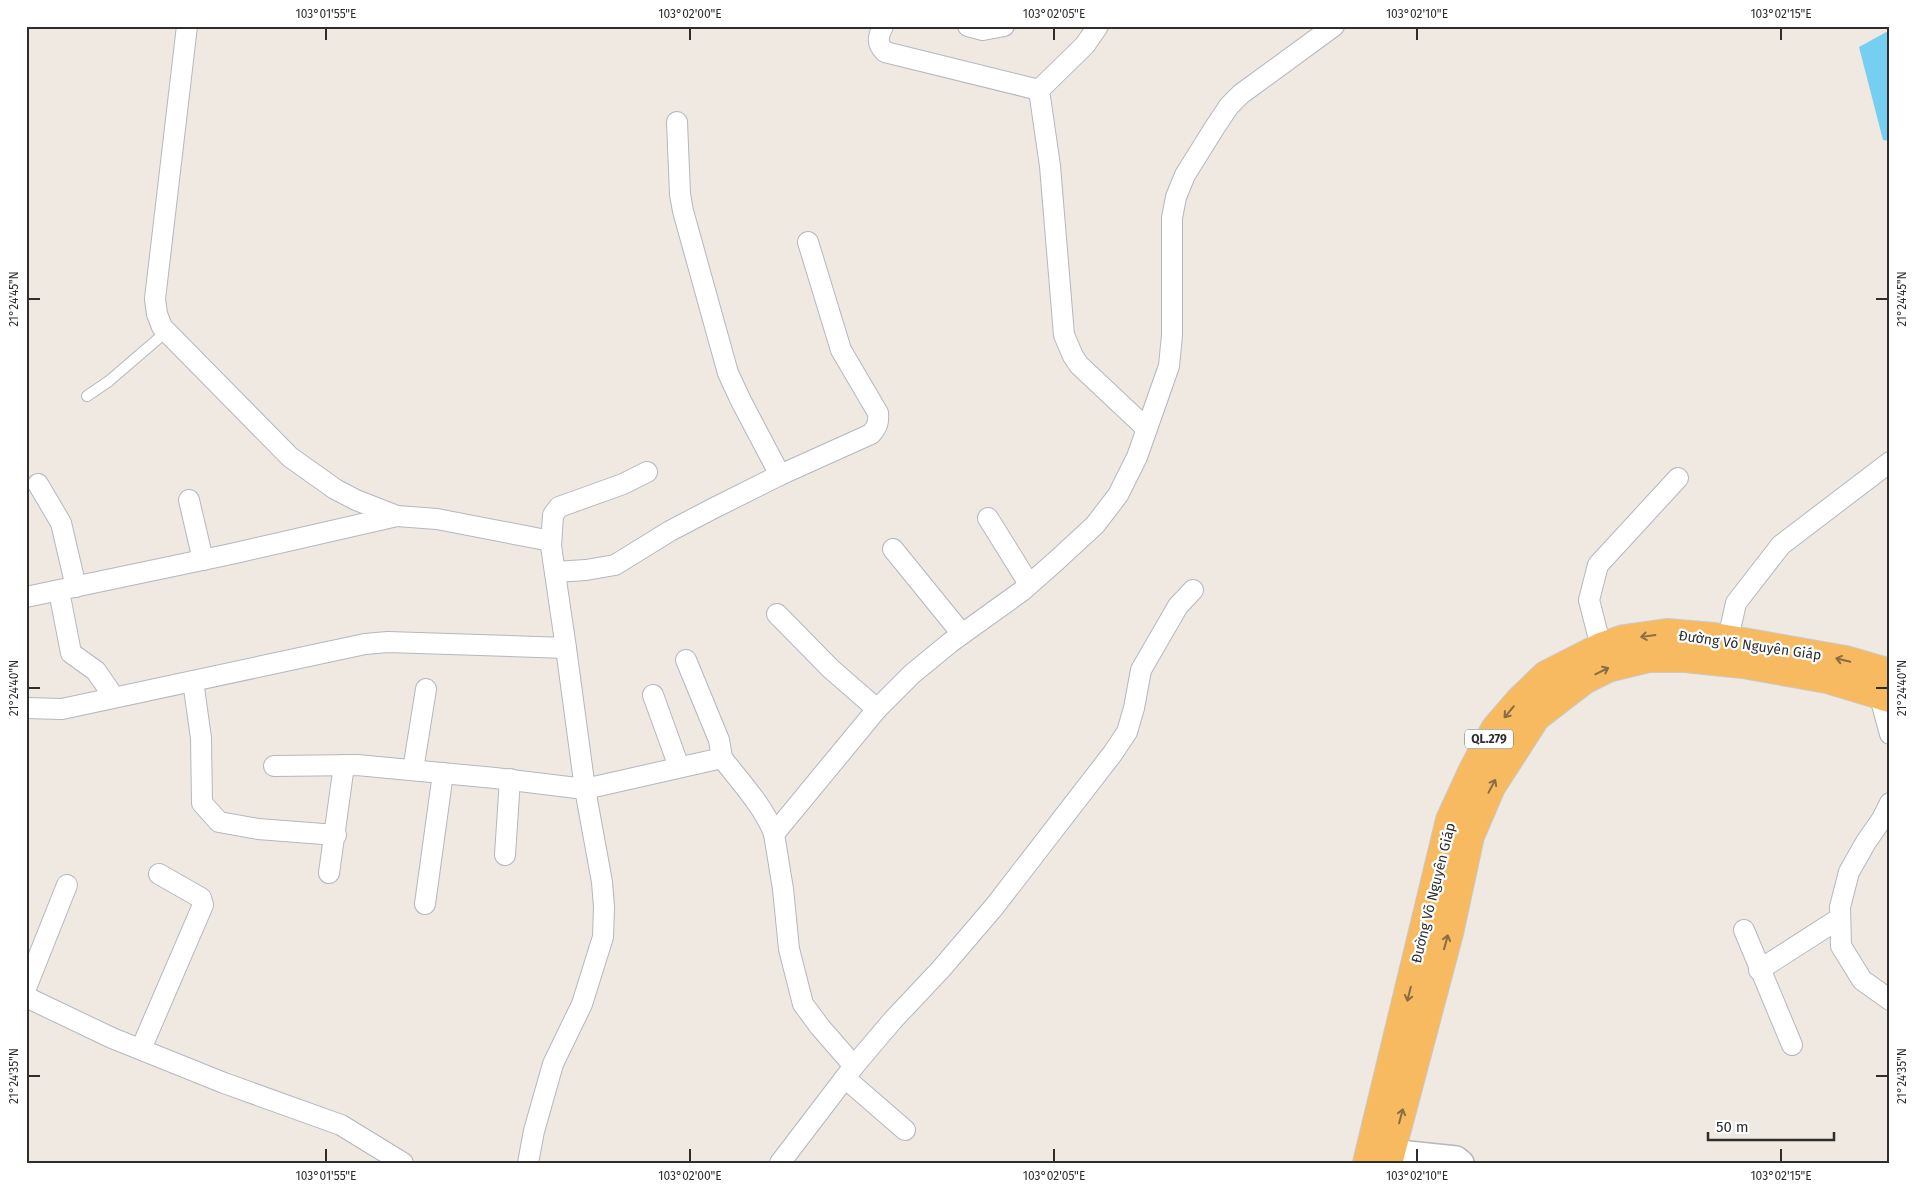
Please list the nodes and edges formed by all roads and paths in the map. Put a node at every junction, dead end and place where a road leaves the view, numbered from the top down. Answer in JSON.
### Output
{"nodes":[{"id":1,"x":187,"y":26,"type":"edge"},
{"id":2,"x":883,"y":26,"type":"edge"},
{"id":3,"x":968,"y":26,"type":"edge"},
{"id":4,"x":1004,"y":26,"type":"edge"},
{"id":5,"x":1098,"y":26,"type":"edge"},
{"id":6,"x":1334,"y":26,"type":"edge"},
{"id":7,"x":1039,"y":90,"type":"junction"},
{"id":8,"x":677,"y":122,"type":"dead end"},
{"id":9,"x":808,"y":242,"type":"dead end"},
{"id":10,"x":166,"y":332,"type":"junction"},
{"id":11,"x":87,"y":396,"type":"dead end"},
{"id":12,"x":1146,"y":428,"type":"junction"},
{"id":13,"x":1890,"y":462,"type":"edge"},
{"id":14,"x":647,"y":472,"type":"dead end"},
{"id":15,"x":780,"y":475,"type":"junction"},
{"id":16,"x":1678,"y":478,"type":"dead end"},
{"id":17,"x":38,"y":484,"type":"dead end"},
{"id":18,"x":189,"y":500,"type":"dead end"},
{"id":19,"x":397,"y":516,"type":"junction"},
{"id":20,"x":988,"y":518,"type":"dead end"},
{"id":21,"x":551,"y":541,"type":"junction"},
{"id":22,"x":893,"y":549,"type":"dead end"},
{"id":23,"x":203,"y":560,"type":"junction"},
{"id":24,"x":555,"y":572,"type":"junction"},
{"id":25,"x":1029,"y":584,"type":"junction"},
{"id":26,"x":67,"y":589,"type":"junction"},
{"id":27,"x":1193,"y":590,"type":"dead end"},
{"id":28,"x":26,"y":597,"type":"edge"},
{"id":29,"x":777,"y":614,"type":"dead end"},
{"id":30,"x":962,"y":634,"type":"junction"},
{"id":31,"x":1601,"y":647,"type":"junction"},
{"id":32,"x":566,"y":648,"type":"junction"},
{"id":33,"x":1725,"y":650,"type":"junction"},
{"id":34,"x":686,"y":660,"type":"dead end"},
{"id":35,"x":193,"y":681,"type":"junction"},
{"id":36,"x":1883,"y":683,"type":"edge"},
{"id":37,"x":426,"y":689,"type":"dead end"},
{"id":38,"x":653,"y":695,"type":"dead end"},
{"id":39,"x":114,"y":697,"type":"junction"},
{"id":40,"x":26,"y":708,"type":"edge"},
{"id":41,"x":877,"y":709,"type":"junction"},
{"id":42,"x":1890,"y":734,"type":"edge"},
{"id":43,"x":722,"y":758,"type":"junction"},
{"id":44,"x":344,"y":765,"type":"junction"},
{"id":45,"x":274,"y":766,"type":"dead end"},
{"id":46,"x":679,"y":767,"type":"junction"},
{"id":47,"x":413,"y":770,"type":"junction"},
{"id":48,"x":443,"y":773,"type":"junction"},
{"id":49,"x":510,"y":779,"type":"junction"},
{"id":50,"x":585,"y":789,"type":"junction"},
{"id":51,"x":1890,"y":803,"type":"edge"},
{"id":52,"x":336,"y":834,"type":"junction"},
{"id":53,"x":774,"y":834,"type":"junction"},
{"id":54,"x":505,"y":855,"type":"dead end"},
{"id":55,"x":329,"y":873,"type":"dead end"},
{"id":56,"x":160,"y":874,"type":"dead end"},
{"id":57,"x":67,"y":885,"type":"dead end"},
{"id":58,"x":425,"y":904,"type":"dead end"},
{"id":59,"x":1840,"y":918,"type":"junction"},
{"id":60,"x":1744,"y":930,"type":"dead end"},
{"id":61,"x":1759,"y":970,"type":"junction"},
{"id":62,"x":26,"y":988,"type":"edge"},
{"id":63,"x":26,"y":997,"type":"edge"},
{"id":64,"x":1890,"y":1000,"type":"edge"},
{"id":65,"x":1792,"y":1045,"type":"dead end"},
{"id":66,"x":141,"y":1049,"type":"junction"},
{"id":67,"x":850,"y":1072,"type":"junction"},
{"id":68,"x":905,"y":1130,"type":"dead end"},
{"id":69,"x":1379,"y":1157,"type":"edge"},
{"id":70,"x":404,"y":1163,"type":"edge"},
{"id":71,"x":528,"y":1163,"type":"edge"},
{"id":72,"x":780,"y":1163,"type":"edge"},
{"id":73,"x":1461,"y":1163,"type":"edge"}],
"edges":[{"from":1,"to":10,"type":"street"},
{"from":2,"to":7,"type":"street"},
{"from":3,"to":4,"type":"street"},
{"from":5,"to":7,"type":"street"},
{"from":6,"to":12,"type":"street"},
{"from":7,"to":12,"type":"street"},
{"from":8,"to":15,"type":"street"},
{"from":9,"to":15,"type":"street"},
{"from":10,"to":11,"type":"lane"},
{"from":10,"to":19,"type":"street"},
{"from":12,"to":25,"type":"street"},
{"from":13,"to":33,"type":"street"},
{"from":14,"to":21,"type":"street"},
{"from":15,"to":24,"type":"street"},
{"from":16,"to":31,"type":"street"},
{"from":17,"to":26,"type":"street"},
{"from":18,"to":23,"type":"street"},
{"from":19,"to":21,"type":"street"},
{"from":19,"to":23,"type":"street"},
{"from":20,"to":25,"type":"street"},
{"from":21,"to":24,"type":"street"},
{"from":22,"to":30,"type":"street"},
{"from":23,"to":26,"type":"street"},
{"from":24,"to":32,"type":"street"},
{"from":25,"to":30,"type":"street"},
{"from":26,"to":28,"type":"street"},
{"from":26,"to":39,"type":"street"},
{"from":27,"to":67,"type":"street"},
{"from":29,"to":41,"type":"street"},
{"from":30,"to":41,"type":"street"},
{"from":33,"to":31,"type":"highway","name":"Đường Võ Nguyên Giáp","number":"QL.279","one_way":true},
{"from":31,"to":69,"type":"highway","name":"Đường Võ Nguyên Giáp","number":"QL.279","one_way":true},
{"from":32,"to":35,"type":"street"},
{"from":32,"to":50,"type":"street"},
{"from":33,"to":36,"type":"highway","name":"Đường Võ Nguyên Giáp","number":"QL.279"},
{"from":69,"to":33,"type":"highway","name":"Đường Võ Nguyên Giáp","number":"QL.279","one_way":true},
{"from":34,"to":43,"type":"street"},
{"from":35,"to":39,"type":"street"},
{"from":35,"to":52,"type":"street"},
{"from":36,"to":42,"type":"street"},
{"from":37,"to":47,"type":"street"},
{"from":38,"to":46,"type":"street"},
{"from":39,"to":40,"type":"street"},
{"from":41,"to":53,"type":"street"},
{"from":43,"to":46,"type":"street"},
{"from":43,"to":53,"type":"street"},
{"from":44,"to":45,"type":"street"},
{"from":44,"to":47,"type":"street"},
{"from":44,"to":52,"type":"street"},
{"from":46,"to":50,"type":"street"},
{"from":47,"to":48,"type":"street"},
{"from":48,"to":49,"type":"street"},
{"from":48,"to":58,"type":"street"},
{"from":49,"to":50,"type":"street"},
{"from":49,"to":54,"type":"street"},
{"from":50,"to":71,"type":"street"},
{"from":51,"to":59,"type":"street"},
{"from":52,"to":55,"type":"street"},
{"from":53,"to":67,"type":"street"},
{"from":56,"to":66,"type":"street"},
{"from":57,"to":62,"type":"street"},
{"from":59,"to":61,"type":"street"},
{"from":59,"to":64,"type":"street"},
{"from":60,"to":61,"type":"street"},
{"from":61,"to":65,"type":"street"},
{"from":63,"to":66,"type":"street"},
{"from":66,"to":70,"type":"street"},
{"from":67,"to":68,"type":"street"},
{"from":67,"to":72,"type":"street"},
{"from":69,"to":73,"type":"street"}]}
